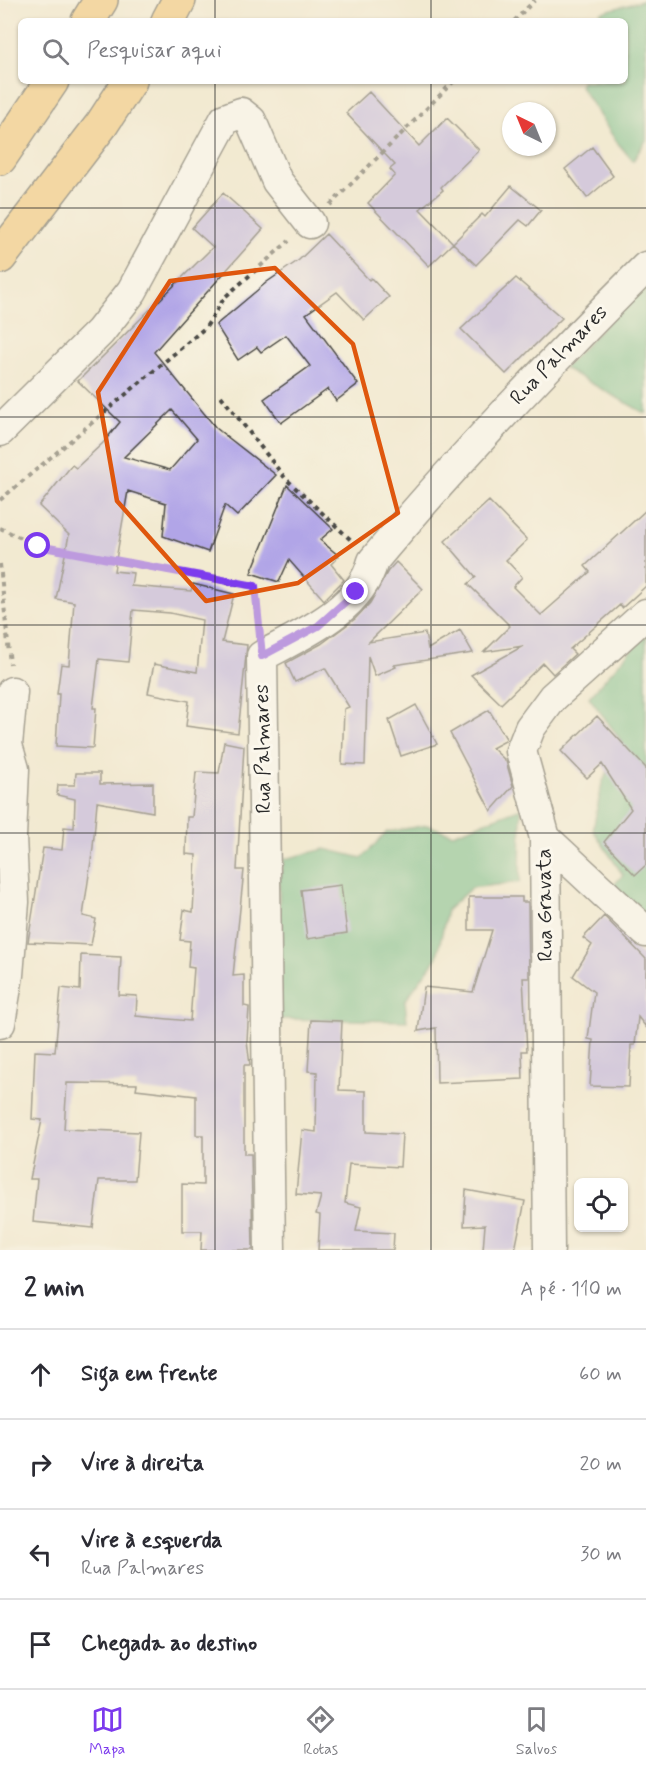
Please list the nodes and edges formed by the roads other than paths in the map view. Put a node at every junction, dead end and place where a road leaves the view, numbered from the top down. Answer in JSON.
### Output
{"nodes":[{"id":1,"x":101,"y":0,"type":"edge"},
{"id":2,"x":179,"y":0,"type":"edge"},
{"id":3,"x":90,"y":18,"type":"edge"},
{"id":4,"x":170,"y":18,"type":"edge"},
{"id":5,"x":50,"y":84,"type":"edge"},
{"id":6,"x":128,"y":84,"type":"edge"},
{"id":7,"x":0,"y":158,"type":"edge"},
{"id":8,"x":310,"y":223,"type":"road end"},
{"id":9,"x":0,"y":258,"type":"edge"},
{"id":10,"x":646,"y":267,"type":"edge"},
{"id":11,"x":0,"y":430,"type":"edge"},
{"id":12,"x":646,"y":614,"type":"edge"},
{"id":13,"x":12,"y":692,"type":"road end"},
{"id":14,"x":545,"y":838,"type":"junction"},
{"id":15,"x":646,"y":932,"type":"edge"},
{"id":16,"x":0,"y":1023,"type":"edge"},
{"id":17,"x":270,"y":1250,"type":"edge"},
{"id":18,"x":549,"y":1250,"type":"edge"}],
"edges":[{"from":1,"to":3,"type":"highway"},
{"from":2,"to":4,"type":"highway"},
{"from":5,"to":7,"type":"highway"},
{"from":6,"to":9,"type":"highway"},
{"from":8,"to":11,"type":"street"},
{"from":10,"to":17,"type":"street","name":"Rua Palmares"},
{"from":12,"to":14,"type":"street","name":"Rua Gravata"},
{"from":13,"to":16,"type":"street"},
{"from":14,"to":15,"type":"street"},
{"from":14,"to":18,"type":"street","name":"Rua Gravata"}]}
